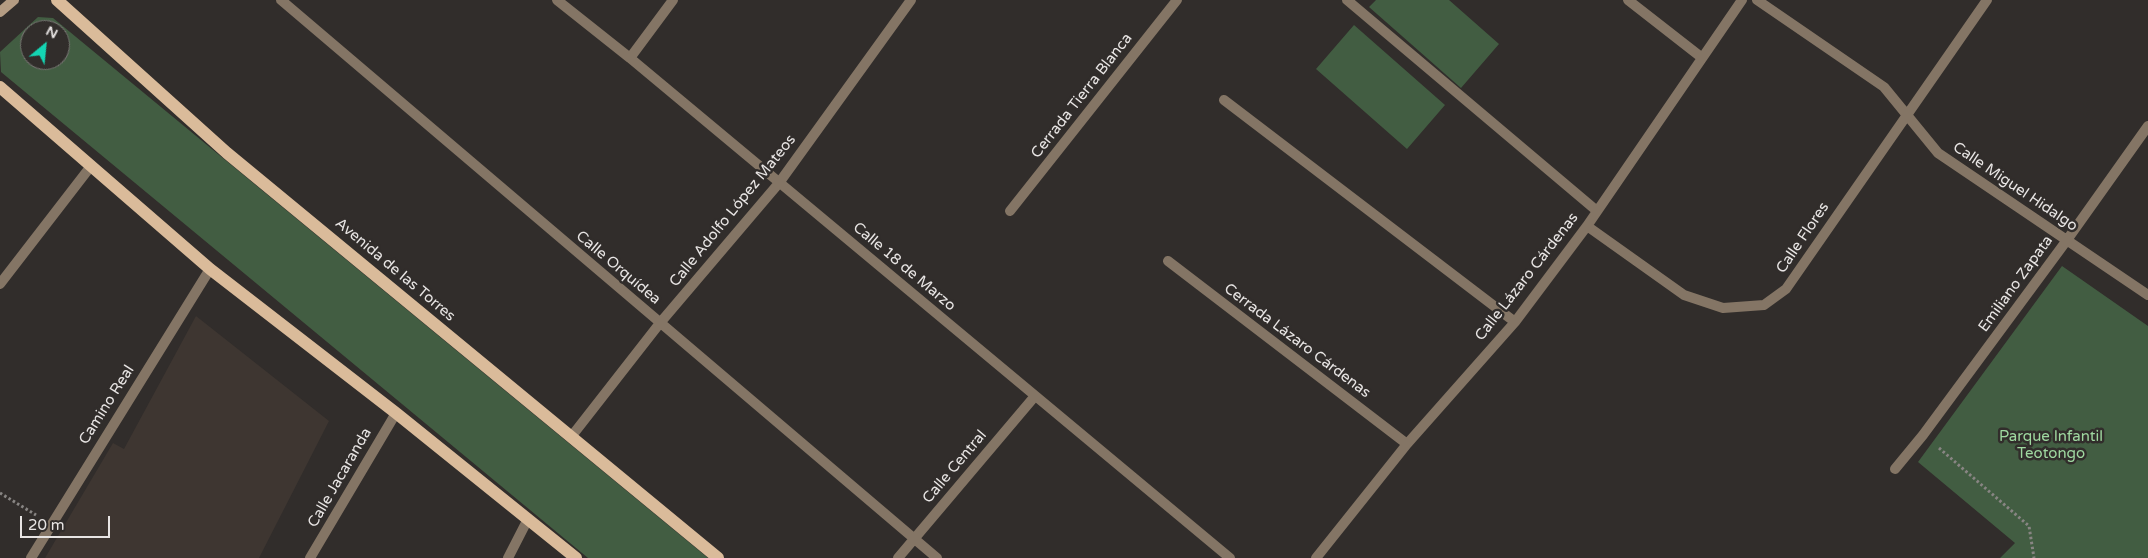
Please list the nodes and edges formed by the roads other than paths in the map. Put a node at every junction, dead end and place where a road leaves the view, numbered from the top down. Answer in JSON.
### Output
{"nodes":[{"id":1,"x":14,"y":0,"type":"edge"},
{"id":2,"x":57,"y":0,"type":"edge"},
{"id":3,"x":281,"y":0,"type":"edge"},
{"id":4,"x":557,"y":0,"type":"edge"},
{"id":5,"x":673,"y":0,"type":"edge"},
{"id":6,"x":911,"y":0,"type":"edge"},
{"id":7,"x":1177,"y":0,"type":"edge"},
{"id":8,"x":1347,"y":0,"type":"edge"},
{"id":9,"x":1628,"y":0,"type":"edge"},
{"id":10,"x":1742,"y":0,"type":"edge"},
{"id":11,"x":1757,"y":0,"type":"edge"},
{"id":12,"x":1987,"y":0,"type":"edge"},
{"id":13,"x":0,"y":12,"type":"edge"},
{"id":14,"x":1701,"y":57,"type":"junction"},
{"id":15,"x":630,"y":58,"type":"junction"},
{"id":16,"x":0,"y":87,"type":"edge"},
{"id":17,"x":1224,"y":100,"type":"dead end"},
{"id":18,"x":1906,"y":114,"type":"junction"},
{"id":19,"x":2148,"y":126,"type":"edge"},
{"id":20,"x":91,"y":166,"type":"junction"},
{"id":21,"x":780,"y":182,"type":"junction"},
{"id":22,"x":1010,"y":210,"type":"dead end"},
{"id":23,"x":1597,"y":210,"type":"junction"},
{"id":24,"x":1587,"y":226,"type":"junction"},
{"id":25,"x":2067,"y":240,"type":"junction"},
{"id":26,"x":1168,"y":262,"type":"dead end"},
{"id":27,"x":210,"y":269,"type":"junction"},
{"id":28,"x":0,"y":284,"type":"edge"},
{"id":29,"x":2148,"y":295,"type":"edge"},
{"id":30,"x":1515,"y":322,"type":"junction"},
{"id":31,"x":660,"y":323,"type":"junction"},
{"id":32,"x":1035,"y":396,"type":"junction"},
{"id":33,"x":396,"y":413,"type":"junction"},
{"id":34,"x":571,"y":437,"type":"junction"},
{"id":35,"x":1407,"y":444,"type":"junction"},
{"id":36,"x":1895,"y":469,"type":"dead end"},
{"id":37,"x":528,"y":519,"type":"junction"},
{"id":38,"x":913,"y":539,"type":"junction"},
{"id":39,"x":31,"y":558,"type":"edge"},
{"id":40,"x":310,"y":558,"type":"edge"},
{"id":41,"x":508,"y":558,"type":"edge"},
{"id":42,"x":576,"y":558,"type":"edge"},
{"id":43,"x":718,"y":558,"type":"edge"},
{"id":44,"x":898,"y":558,"type":"edge"},
{"id":45,"x":937,"y":558,"type":"edge"},
{"id":46,"x":1230,"y":558,"type":"edge"},
{"id":47,"x":1316,"y":558,"type":"edge"}],
"edges":[{"from":1,"to":13,"type":"street"},
{"from":2,"to":34,"type":"main road","name":"Avenida de las Torres"},
{"from":3,"to":31,"type":"street","name":"Calle Orquídea"},
{"from":4,"to":15,"type":"street","name":"Calle 18 de Marzo"},
{"from":5,"to":15,"type":"street"},
{"from":6,"to":21,"type":"street","name":"Calle Adolfo López Mateos"},
{"from":7,"to":22,"type":"street","name":"Cerrada Tierra Blanca"},
{"from":8,"to":23,"type":"street"},
{"from":9,"to":14,"type":"street"},
{"from":10,"to":14,"type":"street","name":"Calle Lázaro Cárdenas"},
{"from":11,"to":18,"type":"street","name":"Calle Miguel Hidalgo"},
{"from":12,"to":18,"type":"street","name":"Calle Flores"},
{"from":14,"to":23,"type":"street","name":"Calle Lázaro Cárdenas"},
{"from":15,"to":21,"type":"street","name":"Calle 18 de Marzo"},
{"from":16,"to":20,"type":"main road"},
{"from":17,"to":30,"type":"street"},
{"from":18,"to":24,"type":"street","name":"Calle Flores"},
{"from":18,"to":25,"type":"street","name":"Calle Miguel Hidalgo"},
{"from":19,"to":25,"type":"street","name":"Emiliano Zapata"},
{"from":20,"to":27,"type":"main road"},
{"from":20,"to":28,"type":"street"},
{"from":21,"to":31,"type":"street","name":"Calle Adolfo López Mateos"},
{"from":21,"to":32,"type":"street","name":"Calle 18 de Marzo"},
{"from":23,"to":24,"type":"street","name":"Calle Lázaro Cárdenas"},
{"from":24,"to":30,"type":"street","name":"Calle Lázaro Cárdenas"},
{"from":25,"to":29,"type":"street","name":"Calle Miguel Hidalgo"},
{"from":25,"to":36,"type":"street","name":"Emiliano Zapata"},
{"from":26,"to":35,"type":"street","name":"Cerrada Lázaro Cárdenas"},
{"from":27,"to":33,"type":"main road"},
{"from":27,"to":39,"type":"street","name":"Camino Real"},
{"from":30,"to":35,"type":"street","name":"Calle Lázaro Cárdenas"},
{"from":31,"to":34,"type":"street","name":"Calle Adolfo López Mateos"},
{"from":31,"to":38,"type":"street","name":"Calle Orquídea"},
{"from":32,"to":38,"type":"street","name":"Calle Central"},
{"from":32,"to":46,"type":"street","name":"Calle 18 de Marzo"},
{"from":33,"to":37,"type":"main road"},
{"from":33,"to":40,"type":"street","name":"Calle Jacaranda"},
{"from":34,"to":43,"type":"main road","name":"Avenida de las Torres"},
{"from":35,"to":47,"type":"street","name":"Calle Lázaro Cárdenas"},
{"from":37,"to":41,"type":"street"},
{"from":37,"to":42,"type":"main road"},
{"from":38,"to":44,"type":"street","name":"Calle Central"},
{"from":38,"to":45,"type":"street","name":"Calle Orquídea"}]}
